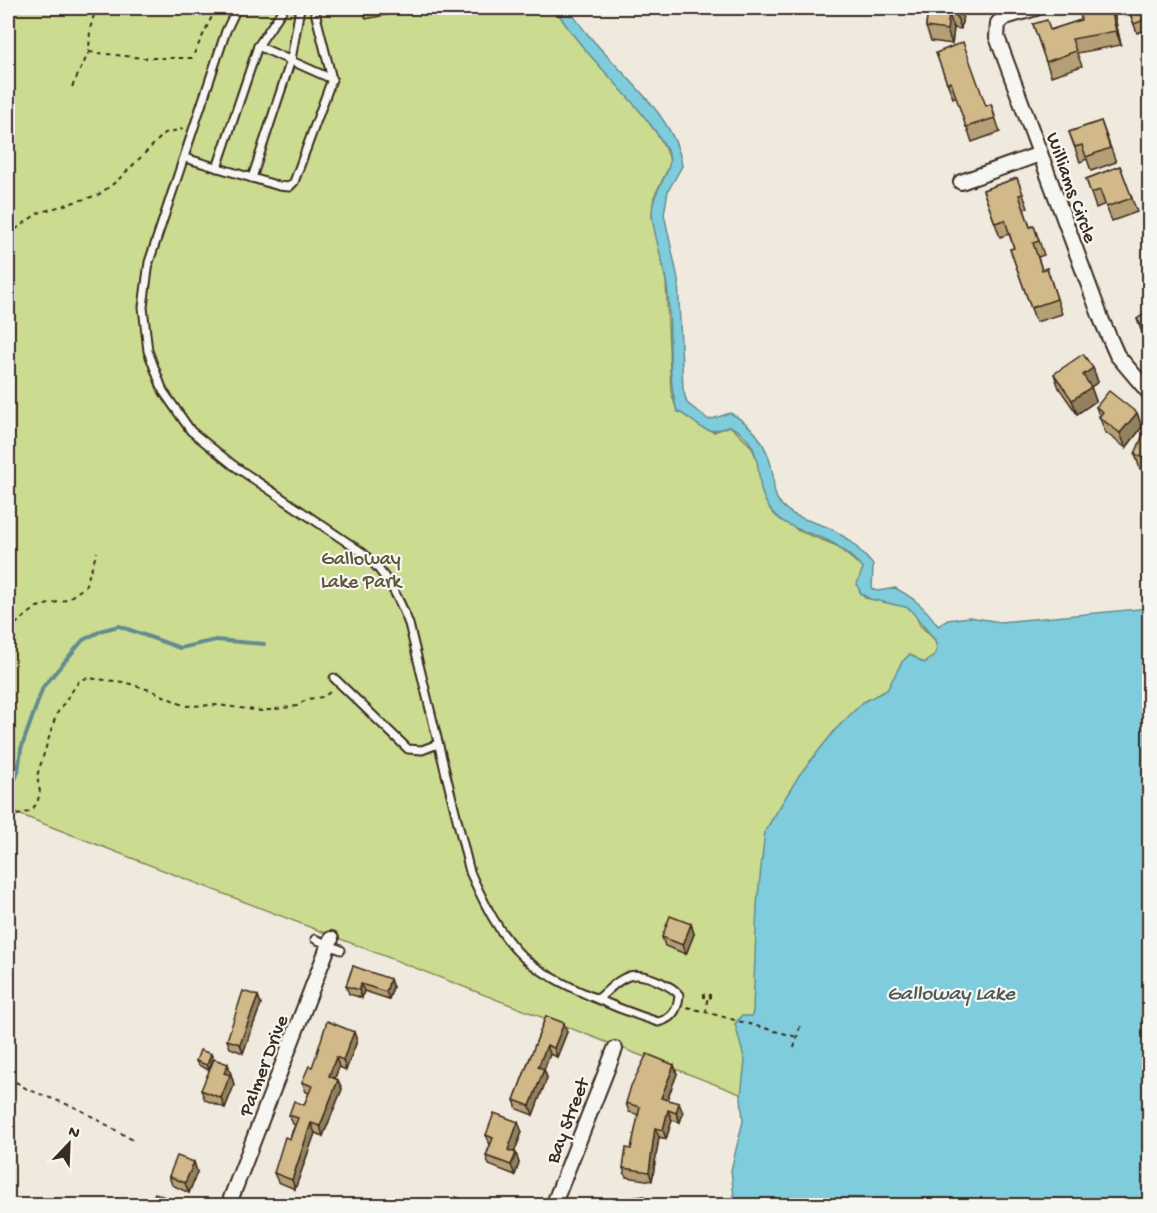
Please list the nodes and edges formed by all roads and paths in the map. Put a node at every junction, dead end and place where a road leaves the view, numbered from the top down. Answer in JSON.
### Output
{"nodes":[{"id":1,"x":96,"y":8,"type":"edge"},
{"id":2,"x":216,"y":8,"type":"edge"},
{"id":3,"x":237,"y":8,"type":"edge"},
{"id":4,"x":284,"y":8,"type":"edge"},
{"id":5,"x":300,"y":8,"type":"edge"},
{"id":6,"x":314,"y":8,"type":"edge"},
{"id":7,"x":1036,"y":8,"type":"edge"},
{"id":8,"x":258,"y":46,"type":"junction"},
{"id":9,"x":89,"y":52,"type":"junction"},
{"id":10,"x":291,"y":60,"type":"junction"},
{"id":11,"x":332,"y":79,"type":"junction"},
{"id":12,"x":72,"y":87,"type":"dead end"},
{"id":13,"x":194,"y":130,"type":"junction"},
{"id":14,"x":1040,"y":154,"type":"junction"},
{"id":15,"x":185,"y":158,"type":"junction"},
{"id":16,"x":217,"y":168,"type":"junction"},
{"id":17,"x":252,"y":178,"type":"junction"},
{"id":18,"x":961,"y":182,"type":"dead end"},
{"id":19,"x":8,"y":235,"type":"edge"},
{"id":20,"x":1149,"y":394,"type":"edge"},
{"id":21,"x":97,"y":552,"type":"dead end"},
{"id":22,"x":8,"y":630,"type":"edge"},
{"id":23,"x":334,"y":678,"type":"dead end"},
{"id":24,"x":340,"y":685,"type":"junction"},
{"id":25,"x":438,"y":744,"type":"junction"},
{"id":26,"x":8,"y":818,"type":"edge"},
{"id":27,"x":315,"y":939,"type":"dead end"},
{"id":28,"x":334,"y":945,"type":"joint"},
{"id":29,"x":599,"y":998,"type":"junction"},
{"id":30,"x":707,"y":1000,"type":"dead end"},
{"id":31,"x":678,"y":1004,"type":"junction"},
{"id":32,"x":706,"y":1013,"type":"junction"},
{"id":33,"x":800,"y":1026,"type":"dead end"},
{"id":34,"x":797,"y":1037,"type":"junction"},
{"id":35,"x":794,"y":1048,"type":"dead end"},
{"id":36,"x":615,"y":1049,"type":"dead end"},
{"id":37,"x":8,"y":1077,"type":"edge"},
{"id":38,"x":133,"y":1140,"type":"dead end"},
{"id":39,"x":228,"y":1206,"type":"edge"},
{"id":40,"x":554,"y":1206,"type":"edge"}],
"edges":[{"from":1,"to":9,"type":"path"},
{"from":2,"to":9,"type":"path"},
{"from":3,"to":13,"type":"lane"},
{"from":4,"to":8,"type":"lane"},
{"from":5,"to":10,"type":"lane"},
{"from":6,"to":11,"type":"lane"},
{"from":7,"to":14,"type":"street","name":"Williams Circle"},
{"from":8,"to":10,"type":"lane"},
{"from":8,"to":16,"type":"lane"},
{"from":9,"to":12,"type":"path"},
{"from":10,"to":11,"type":"lane"},
{"from":10,"to":17,"type":"lane"},
{"from":11,"to":17,"type":"lane"},
{"from":13,"to":15,"type":"lane"},
{"from":13,"to":19,"type":"path"},
{"from":14,"to":18,"type":"street"},
{"from":14,"to":20,"type":"street","name":"Williams Circle"},
{"from":15,"to":16,"type":"lane"},
{"from":15,"to":25,"type":"lane"},
{"from":16,"to":17,"type":"lane"},
{"from":21,"to":22,"type":"path"},
{"from":23,"to":24,"type":"lane"},
{"from":24,"to":25,"type":"lane"},
{"from":24,"to":26,"type":"path"},
{"from":25,"to":29,"type":"lane"},
{"from":27,"to":28,"type":"lane"},
{"from":28,"to":39,"type":"street","name":"Palmer Drive"},
{"from":29,"to":31,"type":"lane"},
{"from":29,"to":31,"type":"lane"},
{"from":30,"to":32,"type":"path"},
{"from":31,"to":32,"type":"path"},
{"from":32,"to":34,"type":"path"},
{"from":33,"to":34,"type":"path"},
{"from":34,"to":35,"type":"path"},
{"from":36,"to":40,"type":"street","name":"Bay Street"},
{"from":37,"to":38,"type":"path"}]}
